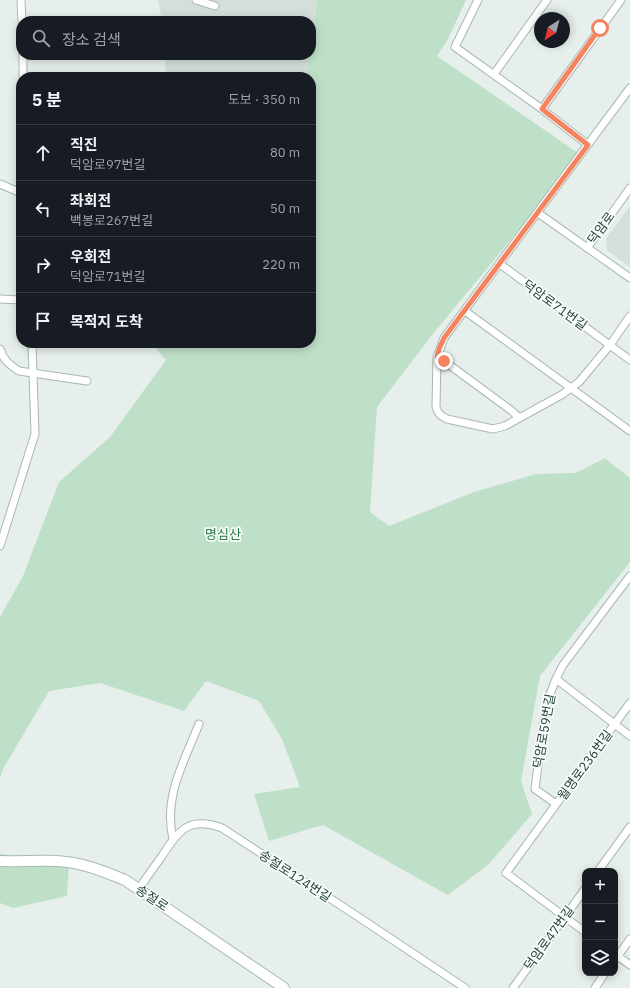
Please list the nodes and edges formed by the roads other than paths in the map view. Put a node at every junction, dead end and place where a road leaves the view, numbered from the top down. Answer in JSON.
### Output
{"nodes":[{"id":1,"x":21,"y":0,"type":"edge"},
{"id":2,"x":196,"y":0,"type":"edge"},
{"id":3,"x":478,"y":0,"type":"edge"},
{"id":4,"x":547,"y":0,"type":"edge"},
{"id":5,"x":621,"y":0,"type":"edge"},
{"id":6,"x":215,"y":6,"type":"dead end"},
{"id":7,"x":22,"y":16,"type":"edge"},
{"id":8,"x":23,"y":60,"type":"edge"},
{"id":9,"x":23,"y":72,"type":"edge"},
{"id":10,"x":494,"y":74,"type":"junction"},
{"id":11,"x":630,"y":88,"type":"edge"},
{"id":12,"x":542,"y":109,"type":"junction"},
{"id":13,"x":588,"y":145,"type":"junction"},
{"id":14,"x":0,"y":184,"type":"edge"},
{"id":15,"x":630,"y":188,"type":"edge"},
{"id":16,"x":16,"y":191,"type":"edge"},
{"id":17,"x":538,"y":213,"type":"junction"},
{"id":18,"x":587,"y":248,"type":"junction"},
{"id":19,"x":500,"y":264,"type":"junction"},
{"id":20,"x":630,"y":278,"type":"edge"},
{"id":21,"x":0,"y":299,"type":"edge"},
{"id":22,"x":16,"y":300,"type":"edge"},
{"id":23,"x":465,"y":311,"type":"junction"},
{"id":24,"x":630,"y":316,"type":"edge"},
{"id":25,"x":610,"y":345,"type":"junction"},
{"id":26,"x":32,"y":348,"type":"edge"},
{"id":27,"x":0,"y":349,"type":"edge"},
{"id":28,"x":437,"y":357,"type":"junction"},
{"id":29,"x":630,"y":360,"type":"edge"},
{"id":30,"x":33,"y":373,"type":"junction"},
{"id":31,"x":87,"y":381,"type":"dead end"},
{"id":32,"x":572,"y":388,"type":"junction"},
{"id":33,"x":519,"y":418,"type":"junction"},
{"id":34,"x":630,"y":430,"type":"edge"},
{"id":35,"x":3,"y":528,"type":"edge"},
{"id":36,"x":0,"y":546,"type":"edge"},
{"id":37,"x":630,"y":576,"type":"edge"},
{"id":38,"x":556,"y":679,"type":"junction"},
{"id":39,"x":630,"y":703,"type":"edge"},
{"id":40,"x":199,"y":724,"type":"dead end"},
{"id":41,"x":614,"y":725,"type":"junction"},
{"id":42,"x":630,"y":736,"type":"edge"},
{"id":43,"x":556,"y":804,"type":"junction"},
{"id":44,"x":630,"y":827,"type":"edge"},
{"id":45,"x":173,"y":839,"type":"junction"},
{"id":46,"x":0,"y":861,"type":"edge"},
{"id":47,"x":600,"y":868,"type":"edge"},
{"id":48,"x":139,"y":889,"type":"junction"},
{"id":49,"x":582,"y":892,"type":"edge"},
{"id":50,"x":564,"y":916,"type":"junction"},
{"id":51,"x":582,"y":930,"type":"edge"},
{"id":52,"x":630,"y":939,"type":"edge"},
{"id":53,"x":618,"y":954,"type":"edge"},
{"id":54,"x":618,"y":958,"type":"edge"},
{"id":55,"x":630,"y":965,"type":"edge"},
{"id":56,"x":603,"y":976,"type":"edge"},
{"id":57,"x":284,"y":988,"type":"edge"},
{"id":58,"x":465,"y":988,"type":"edge"},
{"id":59,"x":512,"y":988,"type":"edge"},
{"id":60,"x":595,"y":988,"type":"edge"}],
"edges":[{"from":1,"to":7,"type":"street"},
{"from":2,"to":6,"type":"street"},
{"from":3,"to":10,"type":"street"},
{"from":4,"to":10,"type":"street"},
{"from":5,"to":12,"type":"street"},
{"from":8,"to":9,"type":"street"},
{"from":10,"to":12,"type":"street"},
{"from":11,"to":13,"type":"street"},
{"from":12,"to":13,"type":"street"},
{"from":13,"to":17,"type":"street"},
{"from":14,"to":16,"type":"street"},
{"from":15,"to":18,"type":"street","name":"덕암로"},
{"from":17,"to":18,"type":"street","name":"덕암로"},
{"from":17,"to":19,"type":"street"},
{"from":18,"to":20,"type":"street","name":"덕암로"},
{"from":19,"to":23,"type":"street"},
{"from":19,"to":25,"type":"street","name":"덕암로71번길"},
{"from":21,"to":22,"type":"street"},
{"from":23,"to":28,"type":"street"},
{"from":23,"to":32,"type":"street"},
{"from":24,"to":25,"type":"street"},
{"from":25,"to":29,"type":"street","name":"덕암로71번길"},
{"from":25,"to":32,"type":"street"},
{"from":26,"to":30,"type":"street"},
{"from":27,"to":30,"type":"street"},
{"from":28,"to":33,"type":"street"},
{"from":28,"to":33,"type":"street"},
{"from":30,"to":31,"type":"street"},
{"from":30,"to":35,"type":"street"},
{"from":32,"to":33,"type":"street"},
{"from":32,"to":34,"type":"street"},
{"from":35,"to":36,"type":"street"},
{"from":37,"to":38,"type":"street","name":"덕암로59번길"},
{"from":38,"to":41,"type":"street","name":"월명로236번길"},
{"from":38,"to":43,"type":"street","name":"덕암로59번길"},
{"from":39,"to":41,"type":"street","name":"월명로236번길"},
{"from":40,"to":45,"type":"street"},
{"from":41,"to":42,"type":"street","name":"월명로236번길"},
{"from":41,"to":43,"type":"street","name":"월명로236번길"},
{"from":43,"to":50,"type":"street","name":"월명로236번길"},
{"from":44,"to":47,"type":"street"},
{"from":45,"to":48,"type":"street","name":"송절로124번길"},
{"from":45,"to":58,"type":"street","name":"송절로124번길"},
{"from":46,"to":48,"type":"street","name":"송절로"},
{"from":48,"to":57,"type":"street","name":"송절로"},
{"from":49,"to":50,"type":"street","name":"덕암로47번길"},
{"from":50,"to":51,"type":"street"},
{"from":50,"to":59,"type":"street","name":"덕암로47번길"},
{"from":52,"to":53,"type":"street"},
{"from":54,"to":55,"type":"street"},
{"from":56,"to":60,"type":"street"}]}
